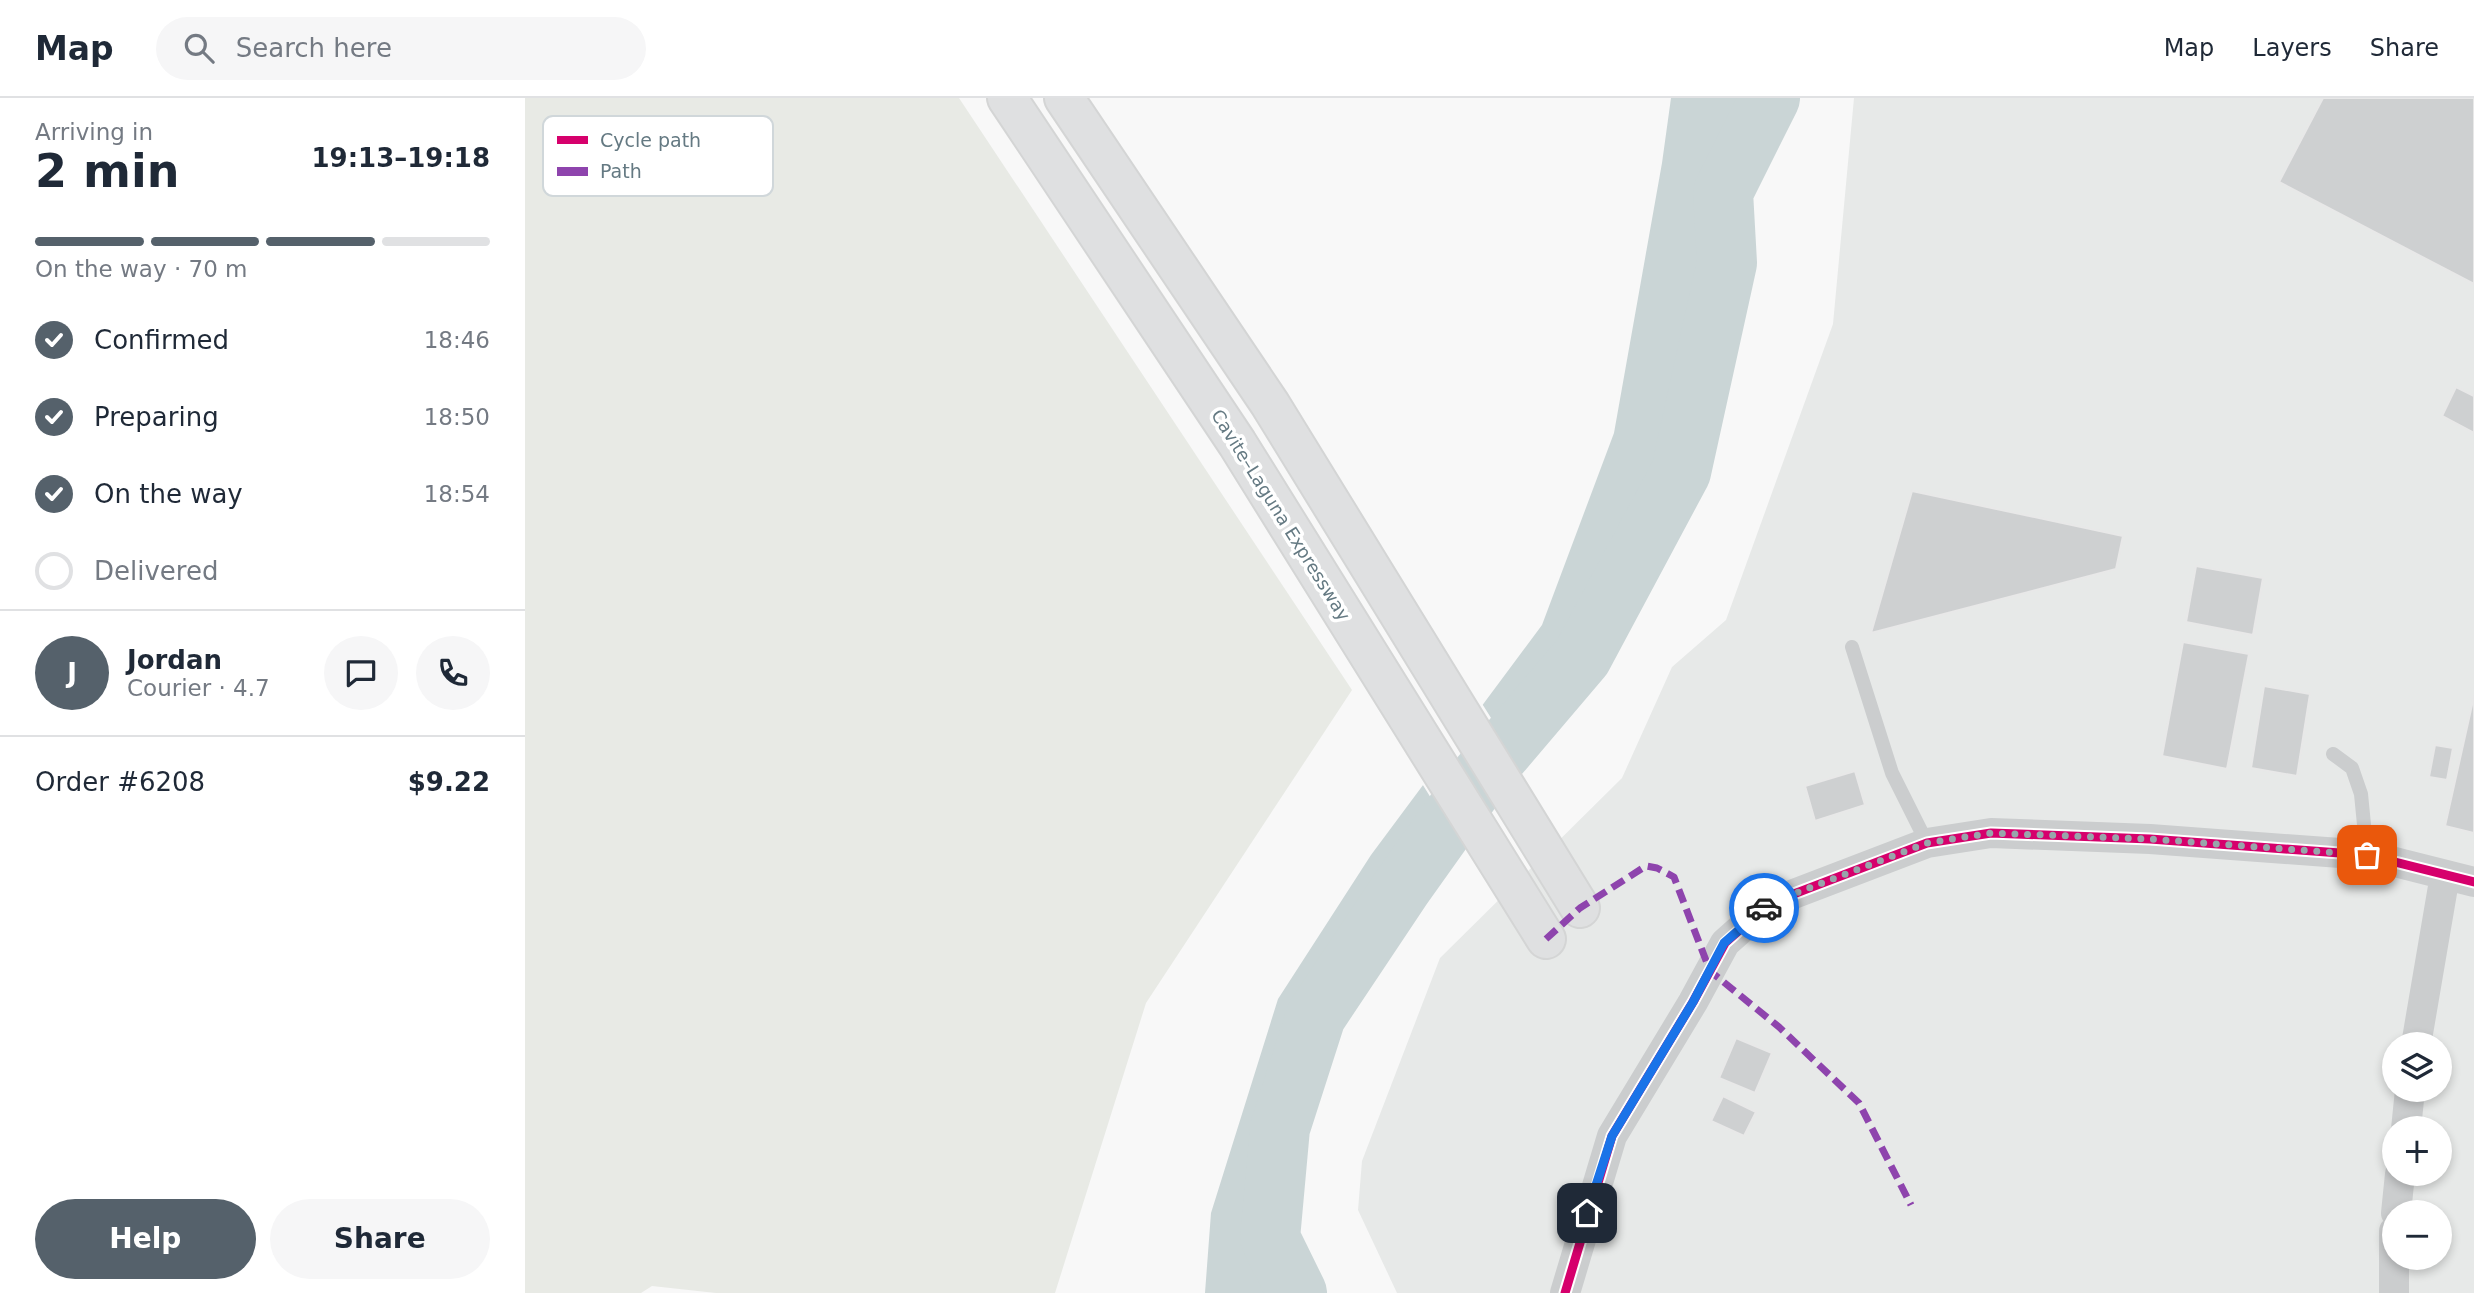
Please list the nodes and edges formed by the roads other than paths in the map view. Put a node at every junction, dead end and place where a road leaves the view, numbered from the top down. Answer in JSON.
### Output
{"nodes":[{"id":1,"x":1007,"y":98,"type":"edge"},
{"id":2,"x":1064,"y":98,"type":"edge"},
{"id":3,"x":1852,"y":647,"type":"dead end"},
{"id":4,"x":2333,"y":754,"type":"dead end"},
{"id":5,"x":1927,"y":843,"type":"junction"},
{"id":6,"x":2367,"y":855,"type":"junction"},
{"id":7,"x":2445,"y":875,"type":"junction"},
{"id":8,"x":2474,"y":882,"type":"edge"},
{"id":9,"x":1580,"y":908,"type":"dead end"},
{"id":10,"x":1546,"y":939,"type":"dead end"},
{"id":11,"x":2418,"y":1032,"type":"edge"},
{"id":12,"x":2394,"y":1270,"type":"edge"},
{"id":13,"x":1565,"y":1293,"type":"edge"},
{"id":14,"x":2394,"y":1293,"type":"edge"}],
"edges":[{"from":1,"to":10,"type":"highway","name":"Cavite–Laguna Expressway"},
{"from":2,"to":9,"type":"highway"},
{"from":3,"to":5,"type":"lane"},
{"from":4,"to":6,"type":"lane"},
{"from":5,"to":6,"type":"street"},
{"from":5,"to":13,"type":"street"},
{"from":6,"to":7,"type":"street"},
{"from":7,"to":8,"type":"street"},
{"from":7,"to":11,"type":"street"},
{"from":12,"to":14,"type":"street"}]}
